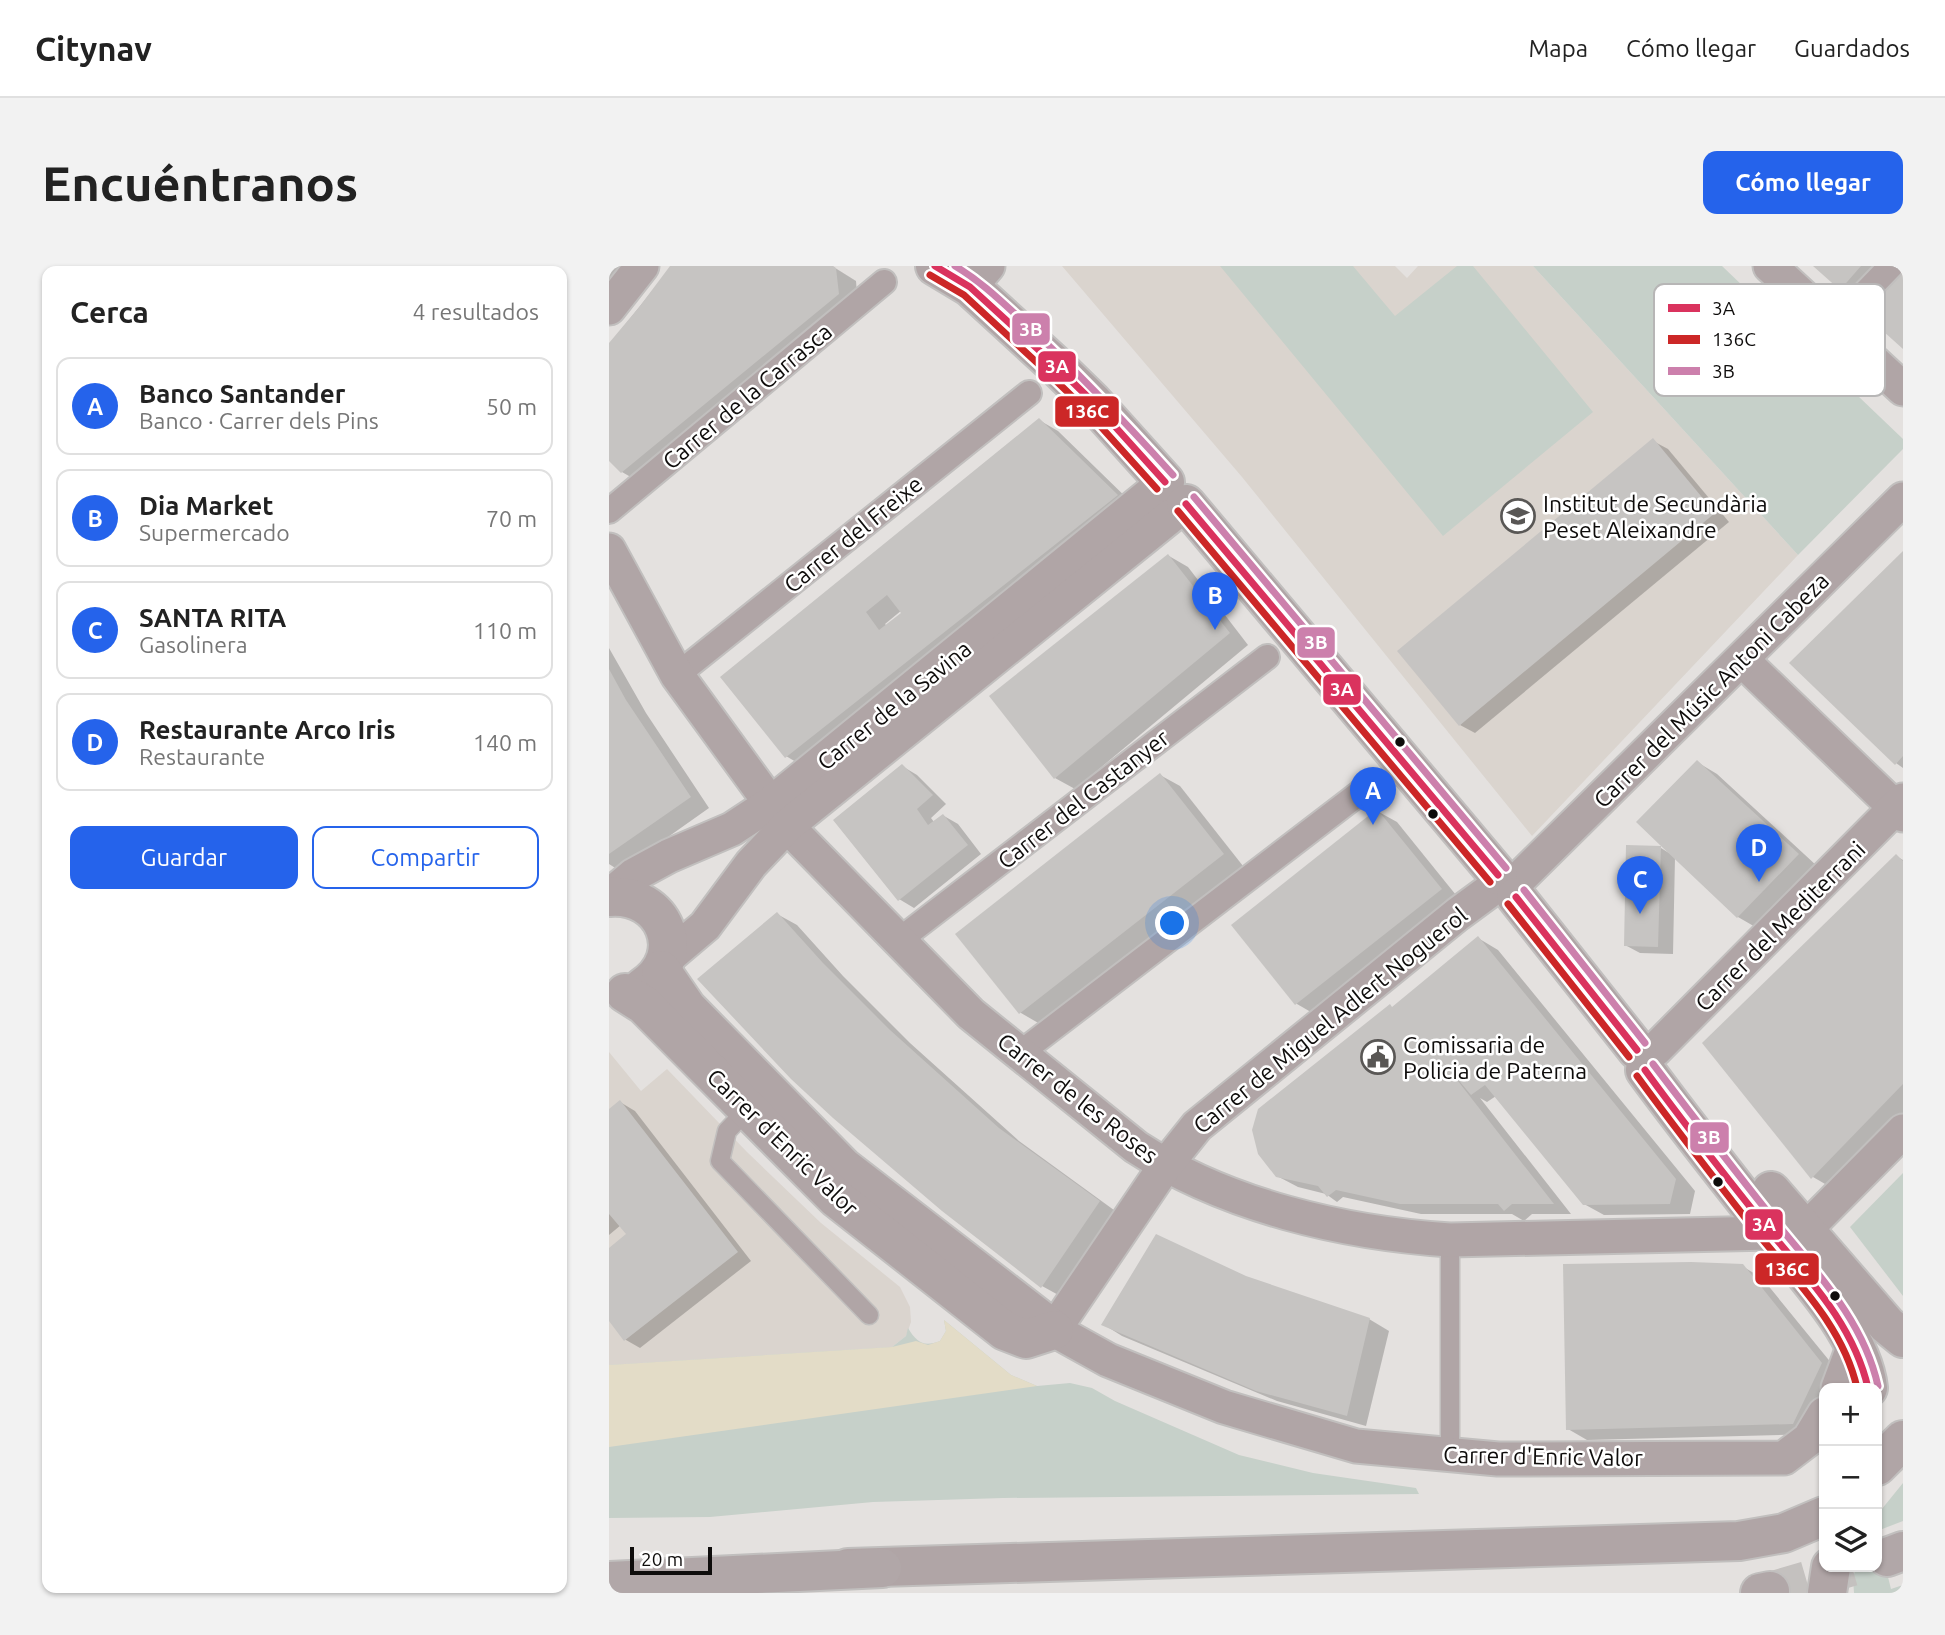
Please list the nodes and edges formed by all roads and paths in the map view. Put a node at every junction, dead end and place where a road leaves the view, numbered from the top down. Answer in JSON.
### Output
{"nodes":[{"id":1,"x":642,"y":266,"type":"edge"},
{"id":2,"x":935,"y":266,"type":"edge"},
{"id":3,"x":1770,"y":266,"type":"edge"},
{"id":4,"x":1891,"y":266,"type":"edge"},
{"id":5,"x":979,"y":276,"type":"edge"},
{"id":6,"x":884,"y":282,"type":"dead end"},
{"id":7,"x":1790,"y":284,"type":"edge"},
{"id":8,"x":1874,"y":284,"type":"edge"},
{"id":9,"x":609,"y":308,"type":"edge"},
{"id":10,"x":1885,"y":372,"type":"edge"},
{"id":11,"x":1903,"y":389,"type":"edge"},
{"id":12,"x":1029,"y":393,"type":"dead end"},
{"id":13,"x":1173,"y":495,"type":"junction"},
{"id":14,"x":1903,"y":499,"type":"edge"},
{"id":15,"x":609,"y":511,"type":"edge"},
{"id":16,"x":609,"y":550,"type":"edge"},
{"id":17,"x":1267,"y":657,"type":"dead end"},
{"id":18,"x":1742,"y":660,"type":"junction"},
{"id":19,"x":677,"y":675,"type":"junction"},
{"id":20,"x":1370,"y":785,"type":"dead end"},
{"id":21,"x":1901,"y":808,"type":"edge"},
{"id":22,"x":779,"y":815,"type":"junction"},
{"id":23,"x":1506,"y":885,"type":"junction"},
{"id":24,"x":609,"y":896,"type":"edge"},
{"id":25,"x":898,"y":941,"type":"junction"},
{"id":26,"x":663,"y":964,"type":"junction"},
{"id":27,"x":617,"y":993,"type":"edge"},
{"id":28,"x":1019,"y":1054,"type":"junction"},
{"id":29,"x":1649,"y":1057,"type":"junction"},
{"id":30,"x":748,"y":1109,"type":"junction"},
{"id":31,"x":1903,"y":1131,"type":"edge"},
{"id":32,"x":1165,"y":1166,"type":"junction"},
{"id":33,"x":1788,"y":1232,"type":"junction"},
{"id":34,"x":1450,"y":1240,"type":"junction"},
{"id":35,"x":869,"y":1315,"type":"dead end"},
{"id":36,"x":1054,"y":1330,"type":"junction"},
{"id":37,"x":1903,"y":1338,"type":"edge"},
{"id":38,"x":1851,"y":1360,"type":"edge"},
{"id":39,"x":1840,"y":1383,"type":"edge"},
{"id":40,"x":1867,"y":1383,"type":"edge"},
{"id":41,"x":1819,"y":1422,"type":"edge"},
{"id":42,"x":1903,"y":1440,"type":"edge"},
{"id":43,"x":1450,"y":1456,"type":"junction"},
{"id":44,"x":1882,"y":1461,"type":"edge"},
{"id":45,"x":1819,"y":1512,"type":"edge"},
{"id":46,"x":882,"y":1568,"type":"junction"},
{"id":47,"x":609,"y":1570,"type":"edge"},
{"id":48,"x":1830,"y":1572,"type":"edge"},
{"id":49,"x":609,"y":1581,"type":"edge"},
{"id":50,"x":1827,"y":1593,"type":"edge"}],
"edges":[{"from":1,"to":9,"type":"street"},
{"from":2,"to":5,"type":"street"},
{"from":3,"to":7,"type":"street"},
{"from":4,"to":8,"type":"street"},
{"from":5,"to":13,"type":"street"},
{"from":6,"to":15,"type":"street","name":"Carrer de la Carrasca"},
{"from":10,"to":11,"type":"street"},
{"from":12,"to":19,"type":"street","name":"Carrer del Freixe"},
{"from":13,"to":22,"type":"street","name":"Carrer de la Savina"},
{"from":13,"to":23,"type":"street"},
{"from":14,"to":18,"type":"street","name":"Carrer del Músic Antoni Cabeza"},
{"from":16,"to":19,"type":"street","name":"Carrer de les Roses"},
{"from":17,"to":25,"type":"street","name":"Carrer del Castanyer"},
{"from":18,"to":21,"type":"street"},
{"from":18,"to":23,"type":"street","name":"Carrer del Músic Antoni Cabeza"},
{"from":19,"to":22,"type":"street","name":"Carrer de les Roses"},
{"from":20,"to":28,"type":"street"},
{"from":21,"to":29,"type":"street","name":"Carrer del Mediterrani"},
{"from":22,"to":24,"type":"street","name":"Carrer de la Savina"},
{"from":22,"to":25,"type":"street","name":"Carrer de les Roses"},
{"from":22,"to":26,"type":"street","name":"Carrer de la Savina"},
{"from":23,"to":29,"type":"street"},
{"from":23,"to":32,"type":"street","name":"Carrer de Miguel Adlert Noguerol"},
{"from":24,"to":26,"type":"street"},
{"from":25,"to":28,"type":"street","name":"Carrer de les Roses"},
{"from":26,"to":27,"type":"street"},
{"from":26,"to":36,"type":"street","name":"Carrer d'Enric Valor"},
{"from":27,"to":30,"type":"street","name":"Carrer d'Enric Valor"},
{"from":28,"to":32,"type":"street","name":"Carrer de les Roses"},
{"from":29,"to":33,"type":"street"},
{"from":30,"to":35,"type":"lane"},
{"from":30,"to":36,"type":"street","name":"Carrer d'Enric Valor"},
{"from":31,"to":33,"type":"street"},
{"from":32,"to":34,"type":"street","name":"Carrer de les Roses"},
{"from":32,"to":36,"type":"street","name":"Carrer de Miguel Adlert Noguerol"},
{"from":33,"to":34,"type":"street","name":"Carrer de les Roses"},
{"from":33,"to":37,"type":"street"},
{"from":33,"to":38,"type":"street"},
{"from":34,"to":43,"type":"lane"},
{"from":36,"to":43,"type":"street","name":"Carrer d'Enric Valor"},
{"from":38,"to":39,"type":"street"},
{"from":38,"to":40,"type":"street"},
{"from":41,"to":43,"type":"street","name":"Carrer d'Enric Valor"},
{"from":42,"to":44,"type":"street"},
{"from":45,"to":46,"type":"street"},
{"from":46,"to":47,"type":"street"},
{"from":46,"to":49,"type":"main road"},
{"from":48,"to":50,"type":"street"}]}
